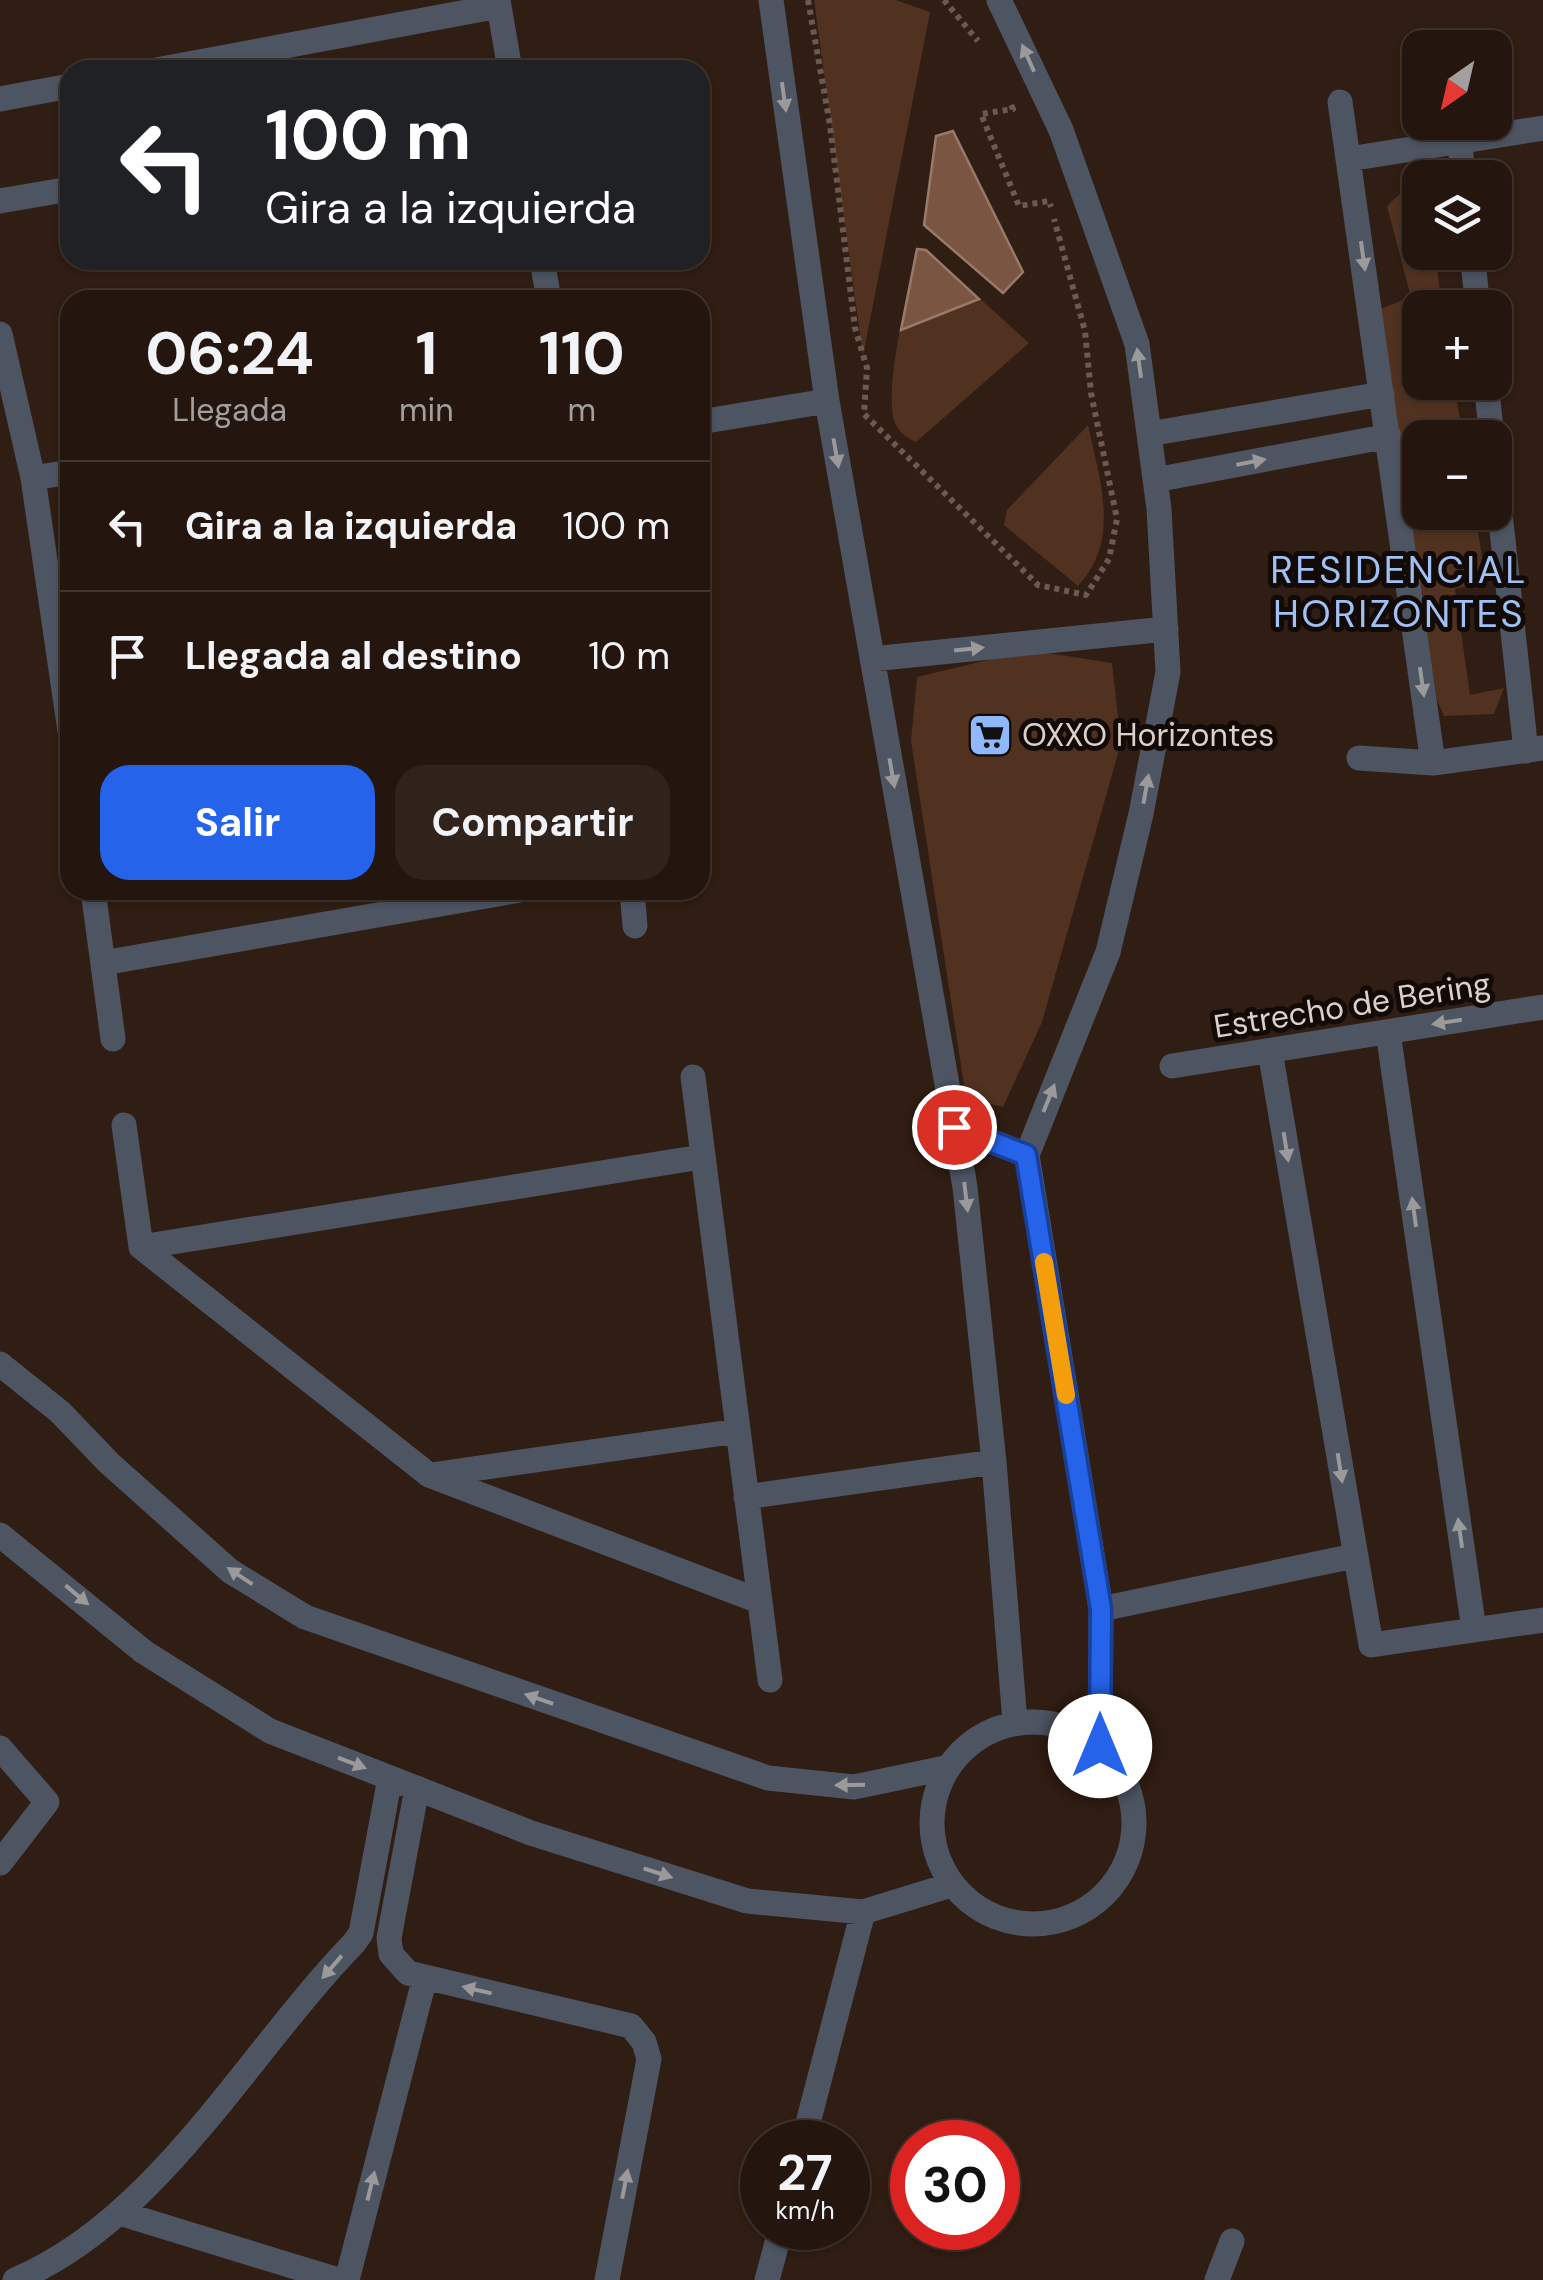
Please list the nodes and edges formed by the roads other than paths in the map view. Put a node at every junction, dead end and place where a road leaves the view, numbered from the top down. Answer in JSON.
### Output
{"nodes":[{"id":1,"x":771,"y":0,"type":"edge"},
{"id":2,"x":998,"y":0,"type":"edge"},
{"id":3,"x":498,"y":3,"type":"edge"},
{"id":4,"x":207,"y":60,"type":"edge"},
{"id":5,"x":508,"y":60,"type":"edge"},
{"id":6,"x":60,"y":88,"type":"edge"},
{"id":7,"x":0,"y":99,"type":"edge"},
{"id":8,"x":1340,"y":102,"type":"dead end"},
{"id":9,"x":1543,"y":128,"type":"edge"},
{"id":10,"x":1460,"y":144,"type":"junction"},
{"id":11,"x":1349,"y":159,"type":"junction"},
{"id":12,"x":1462,"y":160,"type":"edge"},
{"id":13,"x":60,"y":191,"type":"edge"},
{"id":14,"x":0,"y":201,"type":"edge"},
{"id":15,"x":0,"y":334,"type":"edge"},
{"id":16,"x":1382,"y":394,"type":"junction"},
{"id":17,"x":827,"y":401,"type":"junction"},
{"id":18,"x":710,"y":420,"type":"edge"},
{"id":19,"x":1149,"y":434,"type":"junction"},
{"id":20,"x":1389,"y":436,"type":"junction"},
{"id":21,"x":60,"y":474,"type":"edge"},
{"id":22,"x":33,"y":478,"type":"junction"},
{"id":23,"x":1155,"y":480,"type":"junction"},
{"id":24,"x":1504,"y":530,"type":"edge"},
{"id":25,"x":60,"y":590,"type":"edge"},
{"id":26,"x":1166,"y":629,"type":"junction"},
{"id":27,"x":872,"y":659,"type":"junction"},
{"id":28,"x":1534,"y":749,"type":"edge"},
{"id":29,"x":1358,"y":758,"type":"dead end"},
{"id":30,"x":1432,"y":763,"type":"junction"},
{"id":31,"x":94,"y":900,"type":"edge"},
{"id":32,"x":464,"y":900,"type":"edge"},
{"id":33,"x":633,"y":900,"type":"edge"},
{"id":34,"x":635,"y":926,"type":"dead end"},
{"id":35,"x":103,"y":964,"type":"junction"},
{"id":36,"x":1543,"y":1007,"type":"edge"},
{"id":37,"x":1388,"y":1032,"type":"junction"},
{"id":38,"x":113,"y":1040,"type":"dead end"},
{"id":39,"x":1270,"y":1051,"type":"junction"},
{"id":40,"x":1172,"y":1066,"type":"dead end"},
{"id":41,"x":693,"y":1077,"type":"dead end"},
{"id":42,"x":124,"y":1125,"type":"dead end"},
{"id":43,"x":954,"y":1127,"type":"junction"},
{"id":44,"x":1026,"y":1155,"type":"junction"},
{"id":45,"x":701,"y":1156,"type":"junction"},
{"id":46,"x":141,"y":1248,"type":"junction"},
{"id":47,"x":0,"y":1364,"type":"edge"},
{"id":48,"x":738,"y":1431,"type":"junction"},
{"id":49,"x":994,"y":1462,"type":"junction"},
{"id":50,"x":429,"y":1475,"type":"junction"},
{"id":51,"x":746,"y":1497,"type":"junction"},
{"id":52,"x":0,"y":1535,"type":"edge"},
{"id":53,"x":1354,"y":1556,"type":"junction"},
{"id":54,"x":759,"y":1601,"type":"junction"},
{"id":55,"x":1101,"y":1609,"type":"junction"},
{"id":56,"x":1543,"y":1620,"type":"edge"},
{"id":57,"x":1474,"y":1630,"type":"junction"},
{"id":58,"x":770,"y":1680,"type":"dead end"},
{"id":59,"x":1015,"y":1722,"type":"junction"},
{"id":60,"x":1100,"y":1746,"type":"junction"},
{"id":61,"x":0,"y":1748,"type":"edge"},
{"id":62,"x":946,"y":1768,"type":"junction"},
{"id":63,"x":390,"y":1778,"type":"junction"},
{"id":64,"x":417,"y":1788,"type":"junction"},
{"id":65,"x":0,"y":1863,"type":"edge"},
{"id":66,"x":951,"y":1885,"type":"junction"},
{"id":67,"x":863,"y":1912,"type":"junction"},
{"id":68,"x":361,"y":1933,"type":"junction"},
{"id":69,"x":389,"y":1938,"type":"junction"},
{"id":70,"x":425,"y":1978,"type":"junction"},
{"id":71,"x":809,"y":2120,"type":"edge"},
{"id":72,"x":123,"y":2214,"type":"junction"},
{"id":73,"x":1232,"y":2241,"type":"dead end"},
{"id":74,"x":774,"y":2250,"type":"edge"},
{"id":75,"x":15,"y":2280,"type":"edge"},
{"id":76,"x":338,"y":2280,"type":"edge"},
{"id":77,"x":347,"y":2280,"type":"edge"},
{"id":78,"x":607,"y":2280,"type":"edge"},
{"id":79,"x":767,"y":2280,"type":"edge"},
{"id":80,"x":1217,"y":2280,"type":"edge"}],
"edges":[{"from":1,"to":17,"type":"street","one_way":true},
{"from":19,"to":2,"type":"street","one_way":true},
{"from":3,"to":4,"type":"street"},
{"from":3,"to":5,"type":"street"},
{"from":6,"to":7,"type":"street"},
{"from":8,"to":11,"type":"street"},
{"from":9,"to":10,"type":"street"},
{"from":10,"to":11,"type":"street"},
{"from":10,"to":12,"type":"street"},
{"from":11,"to":16,"type":"street","one_way":true},
{"from":13,"to":14,"type":"street"},
{"from":15,"to":22,"type":"street"},
{"from":16,"to":19,"type":"street"},
{"from":16,"to":20,"type":"street"},
{"from":17,"to":18,"type":"street"},
{"from":17,"to":27,"type":"street","one_way":true},
{"from":19,"to":23,"type":"street"},
{"from":23,"to":20,"type":"street","one_way":true},
{"from":20,"to":30,"type":"street","one_way":true},
{"from":21,"to":22,"type":"street"},
{"from":22,"to":25,"type":"street"},
{"from":23,"to":26,"type":"street"},
{"from":24,"to":28,"type":"street"},
{"from":27,"to":26,"type":"street","one_way":true},
{"from":44,"to":26,"type":"street","one_way":true},
{"from":27,"to":43,"type":"street","one_way":true},
{"from":28,"to":30,"type":"street"},
{"from":29,"to":30,"type":"street"},
{"from":31,"to":35,"type":"street"},
{"from":32,"to":35,"type":"street"},
{"from":33,"to":34,"type":"street"},
{"from":35,"to":38,"type":"street"},
{"from":36,"to":37,"type":"street","name":"Estrecho de Bering","one_way":true},
{"from":37,"to":39,"type":"street","name":"Estrecho de Bering"},
{"from":57,"to":37,"type":"street","one_way":true},
{"from":39,"to":40,"type":"street","name":"Estrecho de Bering"},
{"from":39,"to":53,"type":"street","one_way":true},
{"from":41,"to":45,"type":"street"},
{"from":42,"to":46,"type":"street"},
{"from":43,"to":44,"type":"street"},
{"from":43,"to":49,"type":"street","one_way":true},
{"from":44,"to":55,"type":"street"},
{"from":45,"to":46,"type":"street"},
{"from":45,"to":48,"type":"street"},
{"from":46,"to":50,"type":"street"},
{"from":62,"to":47,"type":"street","one_way":true},
{"from":48,"to":50,"type":"street"},
{"from":48,"to":51,"type":"street"},
{"from":49,"to":51,"type":"street"},
{"from":49,"to":59,"type":"street"},
{"from":50,"to":54,"type":"street"},
{"from":51,"to":54,"type":"street"},
{"from":52,"to":63,"type":"street","one_way":true},
{"from":53,"to":55,"type":"street"},
{"from":53,"to":57,"type":"street"},
{"from":54,"to":58,"type":"street"},
{"from":55,"to":60,"type":"street"},
{"from":56,"to":57,"type":"street"},
{"from":59,"to":60,"type":"street"},
{"from":59,"to":62,"type":"street"},
{"from":60,"to":66,"type":"street"},
{"from":61,"to":65,"type":"street"},
{"from":62,"to":66,"type":"street"},
{"from":63,"to":64,"type":"street"},
{"from":63,"to":68,"type":"street"},
{"from":64,"to":67,"type":"street","one_way":true},
{"from":64,"to":69,"type":"street"},
{"from":66,"to":67,"type":"street"},
{"from":67,"to":71,"type":"street"},
{"from":68,"to":69,"type":"street"},
{"from":68,"to":72,"type":"street","one_way":true},
{"from":69,"to":70,"type":"street"},
{"from":77,"to":70,"type":"street","one_way":true},
{"from":78,"to":70,"type":"street","one_way":true},
{"from":72,"to":75,"type":"street"},
{"from":72,"to":76,"type":"street"},
{"from":73,"to":80,"type":"street"},
{"from":74,"to":79,"type":"street"}]}
